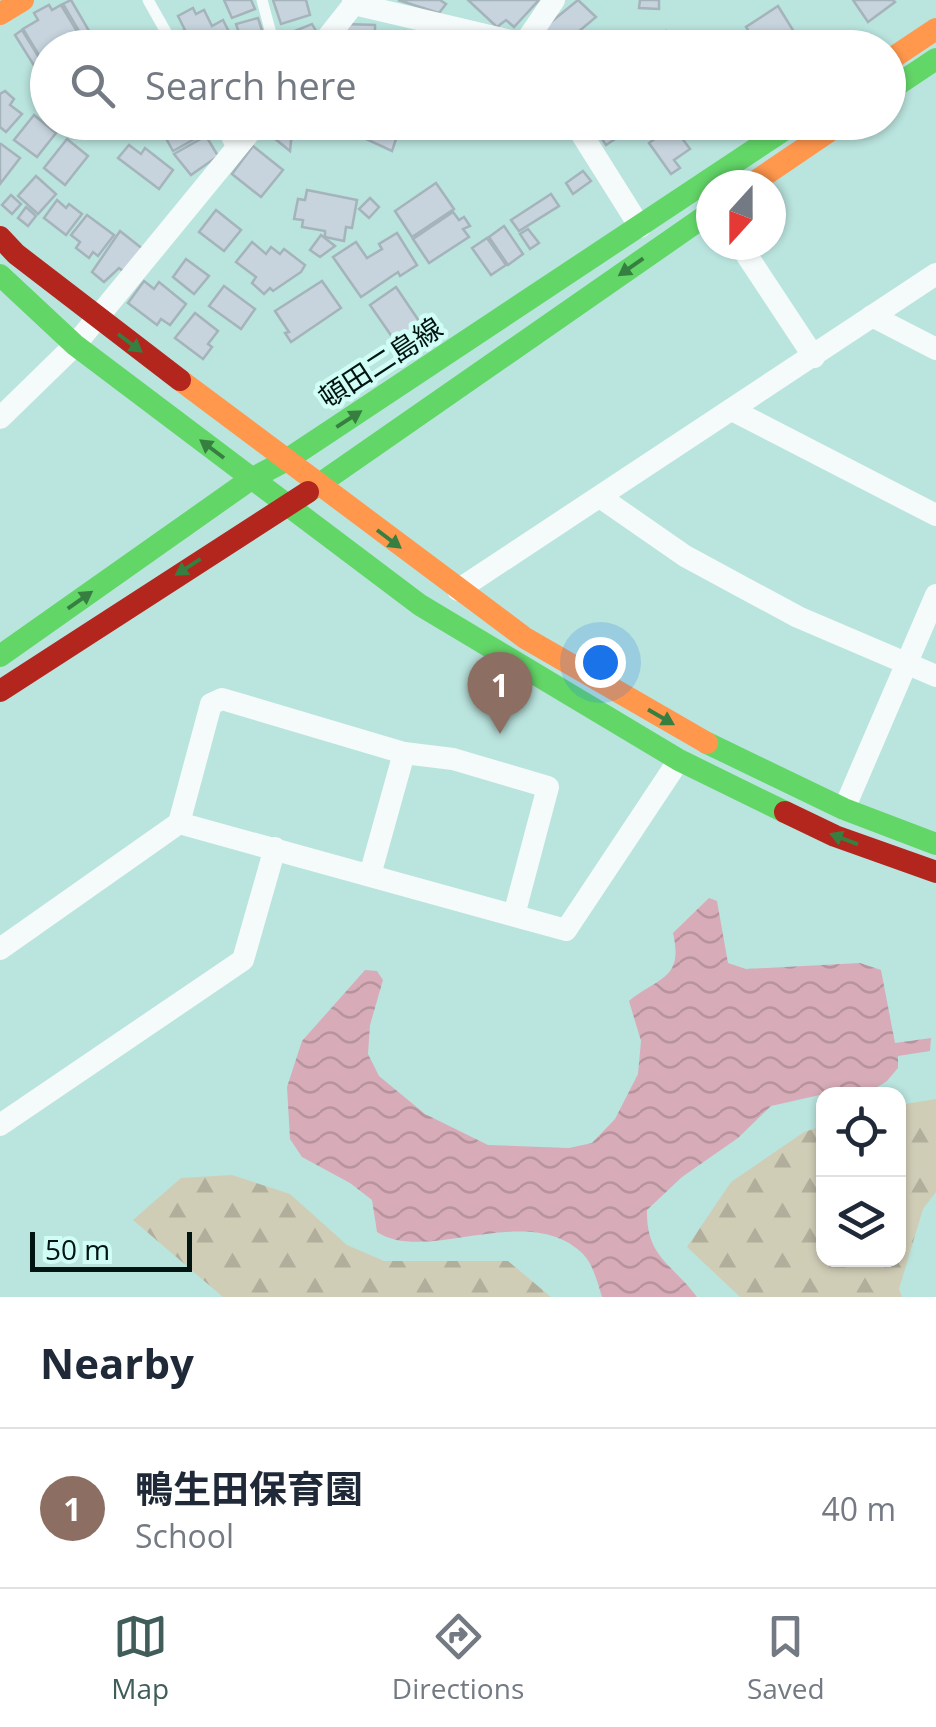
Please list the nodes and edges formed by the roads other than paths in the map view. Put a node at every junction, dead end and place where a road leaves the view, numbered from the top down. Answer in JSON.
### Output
{"nodes":[{"id":1,"x":23,"y":0,"type":"edge"},
{"id":2,"x":148,"y":0,"type":"edge"},
{"id":3,"x":262,"y":0,"type":"edge"},
{"id":4,"x":554,"y":0,"type":"edge"},
{"id":5,"x":353,"y":2,"type":"edge"},
{"id":6,"x":0,"y":14,"type":"edge"},
{"id":7,"x":936,"y":29,"type":"edge"},
{"id":8,"x":165,"y":30,"type":"edge"},
{"id":9,"x":270,"y":30,"type":"edge"},
{"id":10,"x":332,"y":30,"type":"edge"},
{"id":11,"x":462,"y":30,"type":"edge"},
{"id":12,"x":534,"y":30,"type":"edge"},
{"id":13,"x":906,"y":49,"type":"edge"},
{"id":14,"x":936,"y":59,"type":"edge"},
{"id":15,"x":906,"y":80,"type":"edge"},
{"id":16,"x":228,"y":140,"type":"edge"},
{"id":17,"x":243,"y":140,"type":"edge"},
{"id":18,"x":585,"y":140,"type":"edge"},
{"id":19,"x":769,"y":140,"type":"edge"},
{"id":20,"x":816,"y":140,"type":"edge"},
{"id":21,"x":234,"y":151,"type":"junction"},
{"id":22,"x":772,"y":170,"type":"edge"},
{"id":23,"x":696,"y":222,"type":"edge"},
{"id":24,"x":640,"y":227,"type":"junction"},
{"id":25,"x":0,"y":238,"type":"edge"},
{"id":26,"x":750,"y":260,"type":"edge"},
{"id":27,"x":936,"y":274,"type":"edge"},
{"id":28,"x":0,"y":276,"type":"edge"},
{"id":29,"x":872,"y":316,"type":"junction"},
{"id":30,"x":98,"y":318,"type":"junction"},
{"id":31,"x":75,"y":345,"type":"junction"},
{"id":32,"x":936,"y":348,"type":"edge"},
{"id":33,"x":814,"y":357,"type":"junction"},
{"id":34,"x":732,"y":410,"type":"junction"},
{"id":35,"x":0,"y":418,"type":"edge"},
{"id":36,"x":285,"y":461,"type":"junction"},
{"id":37,"x":250,"y":479,"type":"junction"},
{"id":38,"x":318,"y":486,"type":"junction"},
{"id":39,"x":600,"y":497,"type":"junction"},
{"id":40,"x":284,"y":505,"type":"junction"},
{"id":41,"x":936,"y":515,"type":"edge"},
{"id":42,"x":458,"y":590,"type":"junction"},
{"id":43,"x":936,"y":595,"type":"edge"},
{"id":44,"x":0,"y":656,"type":"edge"},
{"id":45,"x":906,"y":666,"type":"junction"},
{"id":46,"x":936,"y":676,"type":"edge"},
{"id":47,"x":0,"y":691,"type":"edge"},
{"id":48,"x":404,"y":753,"type":"junction"},
{"id":49,"x":680,"y":760,"type":"junction"},
{"id":50,"x":844,"y":809,"type":"junction"},
{"id":51,"x":180,"y":823,"type":"junction"},
{"id":52,"x":936,"y":844,"type":"edge"},
{"id":53,"x":275,"y":848,"type":"junction"},
{"id":54,"x":936,"y":872,"type":"edge"},
{"id":55,"x":370,"y":875,"type":"junction"},
{"id":56,"x":514,"y":915,"type":"junction"},
{"id":57,"x":0,"y":949,"type":"edge"},
{"id":58,"x":0,"y":1125,"type":"edge"}],
"edges":[{"from":1,"to":6,"type":"street"},
{"from":2,"to":8,"type":"lane"},
{"from":3,"to":9,"type":"lane"},
{"from":4,"to":12,"type":"street"},
{"from":5,"to":10,"type":"street"},
{"from":5,"to":11,"type":"street"},
{"from":7,"to":13,"type":"street"},
{"from":14,"to":15,"type":"street"},
{"from":16,"to":21,"type":"lane"},
{"from":17,"to":21,"type":"street"},
{"from":18,"to":24,"type":"street"},
{"from":19,"to":24,"type":"street","name":"頓田二島線"},
{"from":20,"to":22,"type":"street"},
{"from":21,"to":30,"type":"street"},
{"from":23,"to":38,"type":"street","one_way":true},
{"from":36,"to":24,"type":"street","name":"頓田二島線","one_way":true},
{"from":25,"to":30,"type":"street"},
{"from":26,"to":33,"type":"street"},
{"from":27,"to":29,"type":"street"},
{"from":28,"to":31,"type":"street"},
{"from":29,"to":32,"type":"street"},
{"from":29,"to":33,"type":"street"},
{"from":30,"to":31,"type":"street"},
{"from":30,"to":36,"type":"street","one_way":true},
{"from":31,"to":35,"type":"street"},
{"from":37,"to":31,"type":"street","one_way":true},
{"from":33,"to":34,"type":"street"},
{"from":34,"to":39,"type":"street"},
{"from":34,"to":41,"type":"street"},
{"from":36,"to":37,"type":"street","name":"頓田二島線"},
{"from":36,"to":38,"type":"street"},
{"from":37,"to":40,"type":"street"},
{"from":44,"to":37,"type":"street","name":"頓田二島線","one_way":true},
{"from":38,"to":40,"type":"street"},
{"from":38,"to":42,"type":"street","one_way":true},
{"from":39,"to":42,"type":"street"},
{"from":39,"to":45,"type":"street"},
{"from":40,"to":47,"type":"street","one_way":true},
{"from":40,"to":49,"type":"street"},
{"from":42,"to":50,"type":"street","one_way":true},
{"from":43,"to":45,"type":"street"},
{"from":45,"to":46,"type":"street"},
{"from":45,"to":50,"type":"street"},
{"from":48,"to":51,"type":"street"},
{"from":48,"to":55,"type":"street"},
{"from":48,"to":56,"type":"street"},
{"from":54,"to":49,"type":"street","one_way":true},
{"from":49,"to":56,"type":"street"},
{"from":50,"to":52,"type":"street"},
{"from":51,"to":53,"type":"street"},
{"from":51,"to":57,"type":"street"},
{"from":53,"to":55,"type":"street"},
{"from":53,"to":58,"type":"street"},
{"from":55,"to":56,"type":"street"}]}
